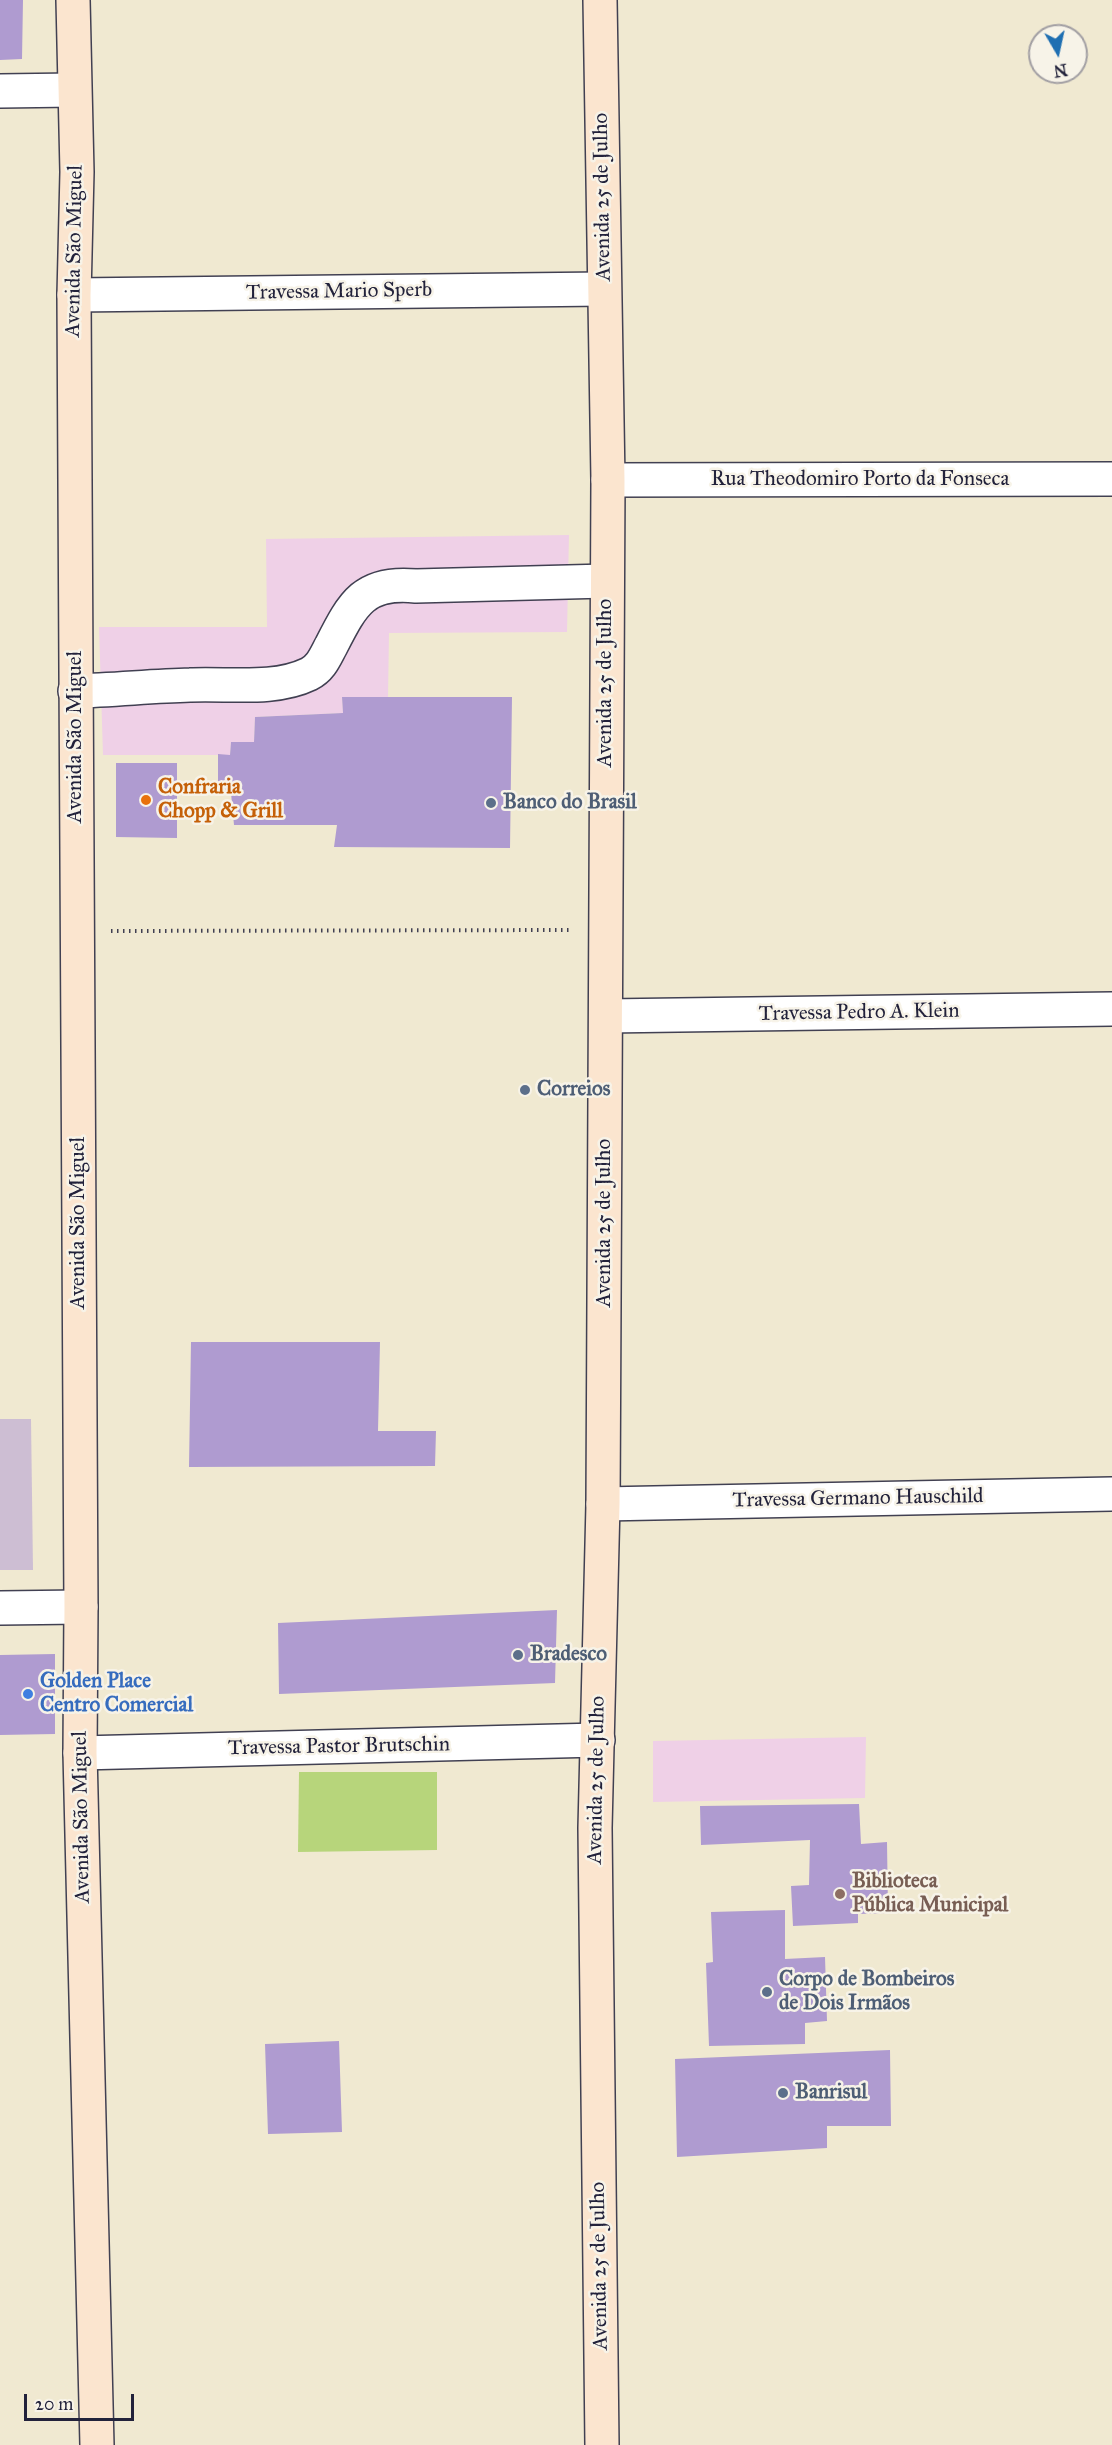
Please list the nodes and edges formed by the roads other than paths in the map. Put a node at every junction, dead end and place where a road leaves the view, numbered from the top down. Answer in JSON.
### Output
{"nodes":[{"id":1,"x":73,"y":0,"type":"edge"},
{"id":2,"x":600,"y":0,"type":"edge"},
{"id":3,"x":74,"y":90,"type":"junction"},
{"id":4,"x":0,"y":91,"type":"edge"},
{"id":5,"x":604,"y":290,"type":"junction"},
{"id":6,"x":74,"y":295,"type":"junction"},
{"id":7,"x":1112,"y":479,"type":"edge"},
{"id":8,"x":608,"y":480,"type":"junction"},
{"id":9,"x":606,"y":581,"type":"junction"},
{"id":10,"x":75,"y":691,"type":"junction"},
{"id":11,"x":1112,"y":1009,"type":"edge"},
{"id":12,"x":606,"y":1016,"type":"junction"},
{"id":13,"x":1112,"y":1494,"type":"edge"},
{"id":14,"x":603,"y":1504,"type":"junction"},
{"id":15,"x":81,"y":1607,"type":"junction"},
{"id":16,"x":0,"y":1608,"type":"edge"},
{"id":17,"x":598,"y":1740,"type":"junction"},
{"id":18,"x":80,"y":1753,"type":"junction"},
{"id":19,"x":97,"y":2445,"type":"edge"},
{"id":20,"x":602,"y":2445,"type":"edge"}],
"edges":[{"from":1,"to":3,"type":"main road","name":"Avenida São Miguel"},
{"from":2,"to":5,"type":"main road","name":"Avenida 25 de Julho"},
{"from":3,"to":4,"type":"street"},
{"from":3,"to":6,"type":"main road","name":"Avenida São Miguel"},
{"from":5,"to":6,"type":"street","name":"Travessa Mario Sperb"},
{"from":5,"to":8,"type":"main road","name":"Avenida 25 de Julho"},
{"from":6,"to":10,"type":"main road","name":"Avenida São Miguel"},
{"from":7,"to":8,"type":"street","name":"Rua Theodomiro Porto da Fonseca"},
{"from":8,"to":9,"type":"main road","name":"Avenida 25 de Julho"},
{"from":9,"to":10,"type":"street"},
{"from":9,"to":12,"type":"main road","name":"Avenida 25 de Julho"},
{"from":10,"to":15,"type":"main road","name":"Avenida São Miguel"},
{"from":11,"to":12,"type":"street","name":"Travessa Pedro A. Klein"},
{"from":12,"to":14,"type":"main road","name":"Avenida 25 de Julho"},
{"from":13,"to":14,"type":"street","name":"Travessa Germano Hauschild"},
{"from":14,"to":17,"type":"main road","name":"Avenida 25 de Julho"},
{"from":15,"to":16,"type":"street"},
{"from":15,"to":18,"type":"main road","name":"Avenida São Miguel"},
{"from":17,"to":18,"type":"street","name":"Travessa Pastor Brutschin"},
{"from":17,"to":20,"type":"main road","name":"Avenida 25 de Julho"},
{"from":18,"to":19,"type":"main road","name":"Avenida São Miguel"}]}
